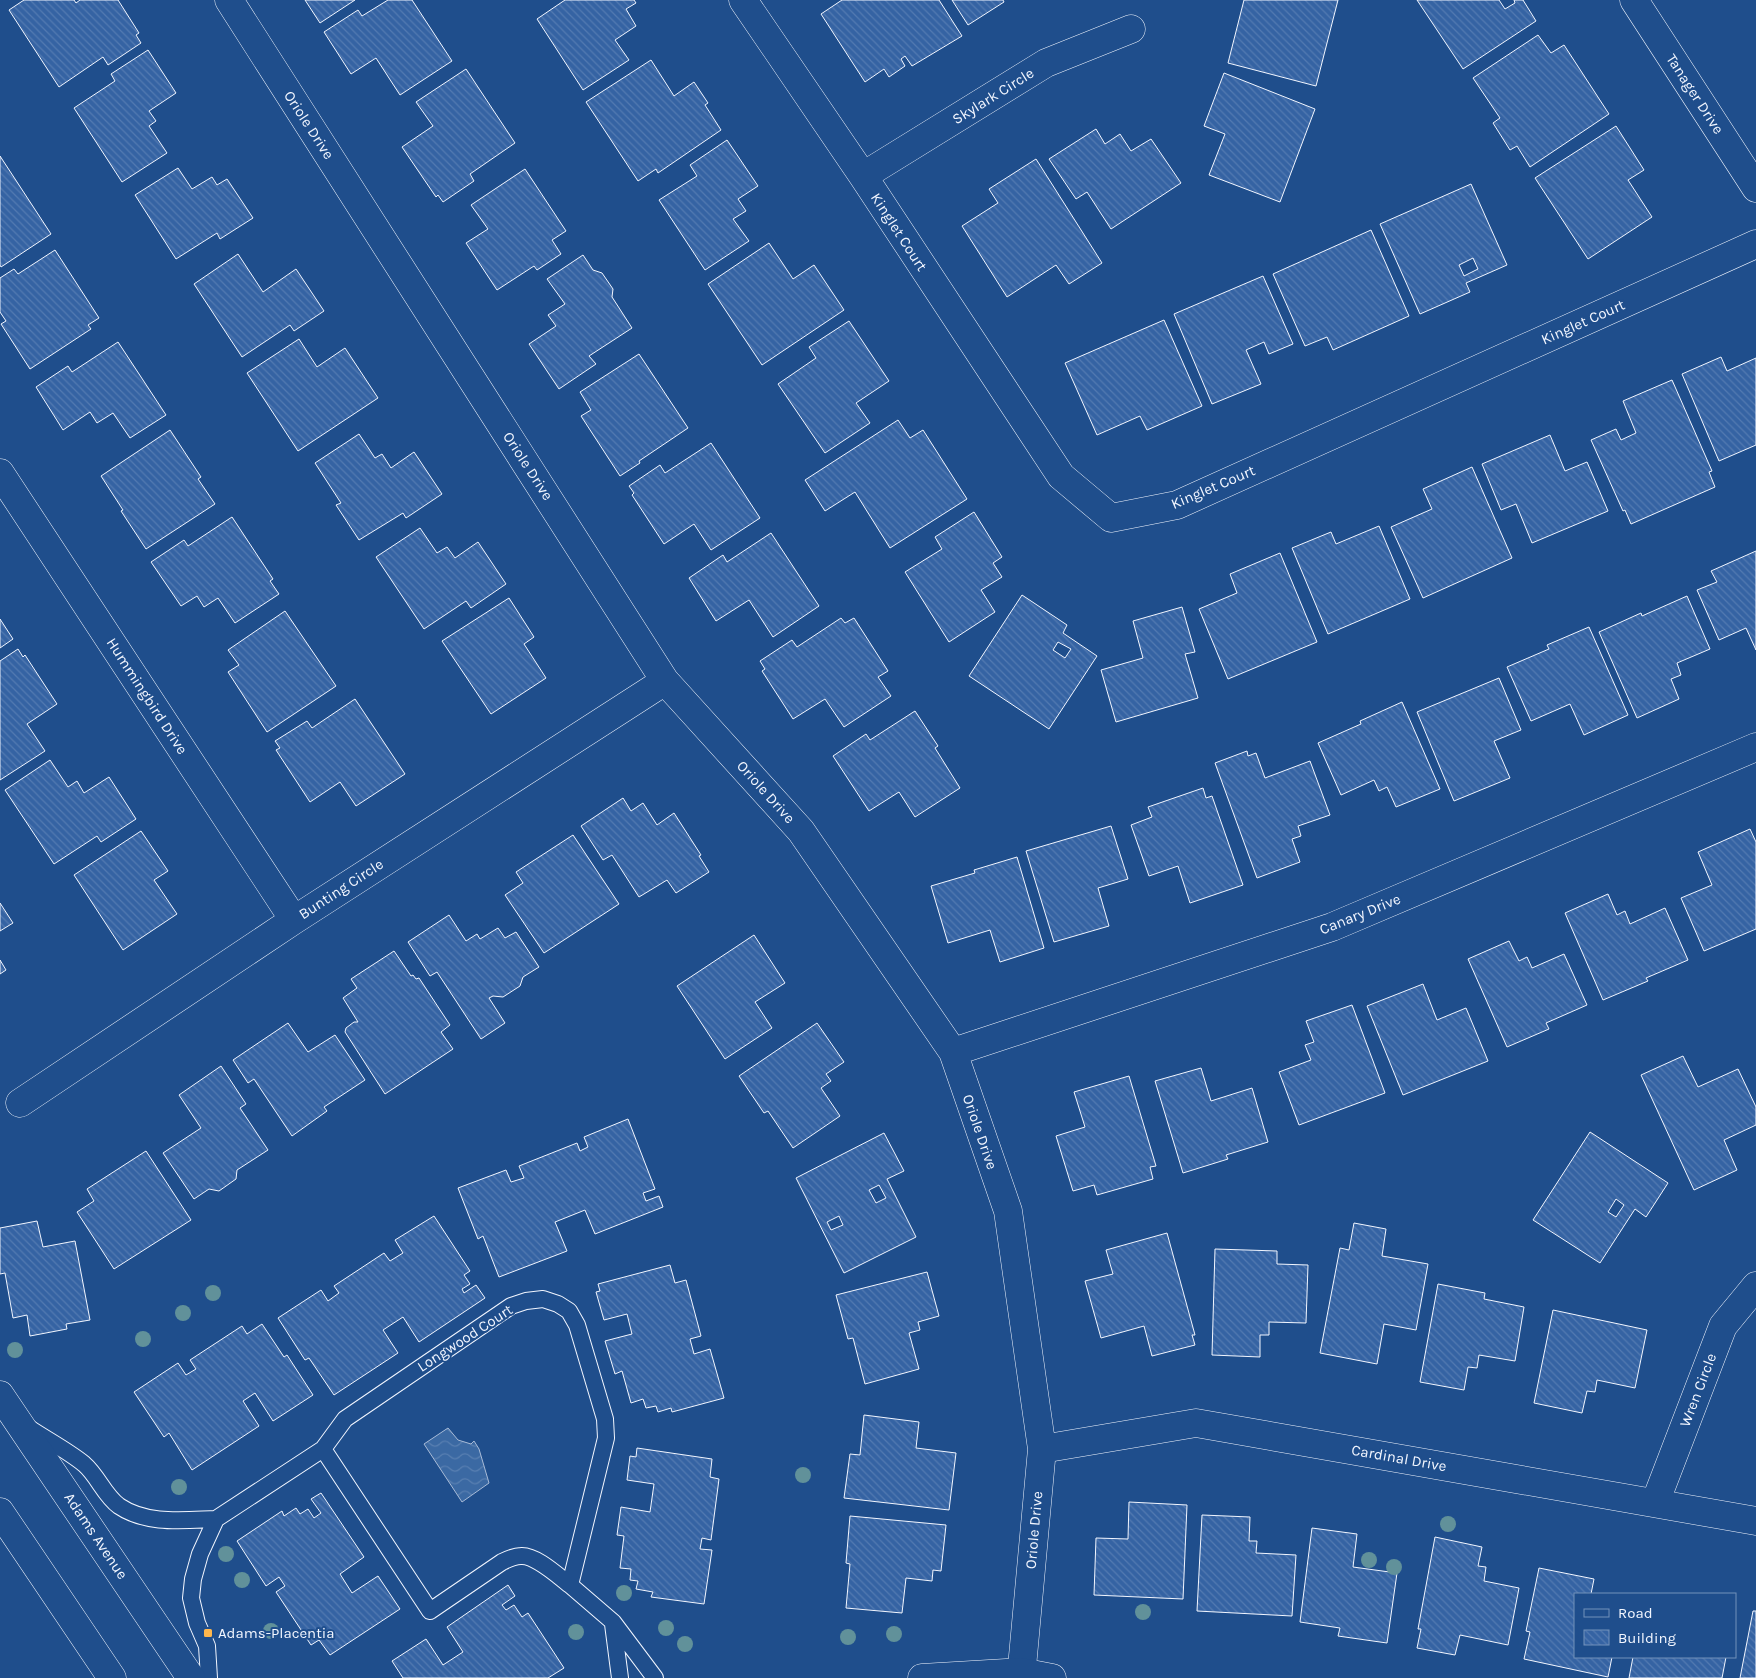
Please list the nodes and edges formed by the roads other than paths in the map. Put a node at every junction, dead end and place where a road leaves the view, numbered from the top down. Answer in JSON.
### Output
{"nodes":[{"id":1,"x":229,"y":0,"type":"edge"},
{"id":2,"x":743,"y":0,"type":"edge"},
{"id":3,"x":1634,"y":0,"type":"edge"},
{"id":4,"x":1131,"y":29,"type":"dead end"},
{"id":5,"x":862,"y":176,"type":"junction"},
{"id":6,"x":1756,"y":188,"type":"edge"},
{"id":7,"x":1756,"y":244,"type":"edge"},
{"id":8,"x":0,"y":473,"type":"edge"},
{"id":9,"x":665,"y":681,"type":"junction"},
{"id":10,"x":1756,"y":747,"type":"edge"},
{"id":11,"x":294,"y":920,"type":"junction"},
{"id":12,"x":953,"y":1052,"type":"junction"},
{"id":13,"x":20,"y":1103,"type":"dead end"},
{"id":14,"x":1756,"y":1286,"type":"edge"},
{"id":15,"x":0,"y":1395,"type":"edge"},
{"id":16,"x":18,"y":1421,"type":"junction"},
{"id":17,"x":322,"y":1449,"type":"junction"},
{"id":18,"x":1042,"y":1449,"type":"junction"},
{"id":19,"x":1655,"y":1503,"type":"junction"},
{"id":20,"x":0,"y":1512,"type":"edge"},
{"id":21,"x":216,"y":1519,"type":"junction"},
{"id":22,"x":1756,"y":1521,"type":"edge"},
{"id":23,"x":570,"y":1585,"type":"junction"},
{"id":24,"x":613,"y":1622,"type":"junction"},
{"id":25,"x":1021,"y":1675,"type":"edge"},
{"id":26,"x":112,"y":1678,"type":"edge"},
{"id":27,"x":191,"y":1678,"type":"edge"},
{"id":28,"x":209,"y":1678,"type":"edge"},
{"id":29,"x":620,"y":1678,"type":"edge"},
{"id":30,"x":655,"y":1678,"type":"edge"},
{"id":31,"x":922,"y":1678,"type":"edge"},
{"id":32,"x":1052,"y":1678,"type":"edge"}],
"edges":[{"from":1,"to":9,"type":"street","name":"Oriole Drive"},
{"from":2,"to":5,"type":"street","name":"Kinglet Court"},
{"from":3,"to":6,"type":"street","name":"Tanager Drive"},
{"from":4,"to":5,"type":"street","name":"Skylark Circle"},
{"from":5,"to":7,"type":"street","name":"Kinglet Court"},
{"from":8,"to":11,"type":"street","name":"Hummingbird Drive"},
{"from":9,"to":11,"type":"street","name":"Bunting Circle"},
{"from":9,"to":12,"type":"street","name":"Oriole Drive"},
{"from":10,"to":12,"type":"street","name":"Canary Drive"},
{"from":11,"to":13,"type":"street","name":"Bunting Circle"},
{"from":12,"to":18,"type":"street","name":"Oriole Drive"},
{"from":14,"to":19,"type":"street","name":"Wren Circle"},
{"from":15,"to":16,"type":"street","name":"Adams Avenue"},
{"from":16,"to":21,"type":"lane"},
{"from":16,"to":27,"type":"street","name":"Adams Avenue"},
{"from":17,"to":21,"type":"lane","name":"Longwood Court"},
{"from":17,"to":23,"type":"lane"},
{"from":17,"to":23,"type":"lane","name":"Longwood Court"},
{"from":18,"to":19,"type":"street","name":"Cardinal Drive"},
{"from":18,"to":25,"type":"street","name":"Oriole Drive"},
{"from":19,"to":22,"type":"street","name":"Cardinal Drive"},
{"from":20,"to":26,"type":"street"},
{"from":21,"to":28,"type":"lane"},
{"from":23,"to":24,"type":"lane"},
{"from":24,"to":29,"type":"lane"},
{"from":24,"to":30,"type":"lane"},
{"from":25,"to":31,"type":"street"},
{"from":25,"to":32,"type":"street"}]}
